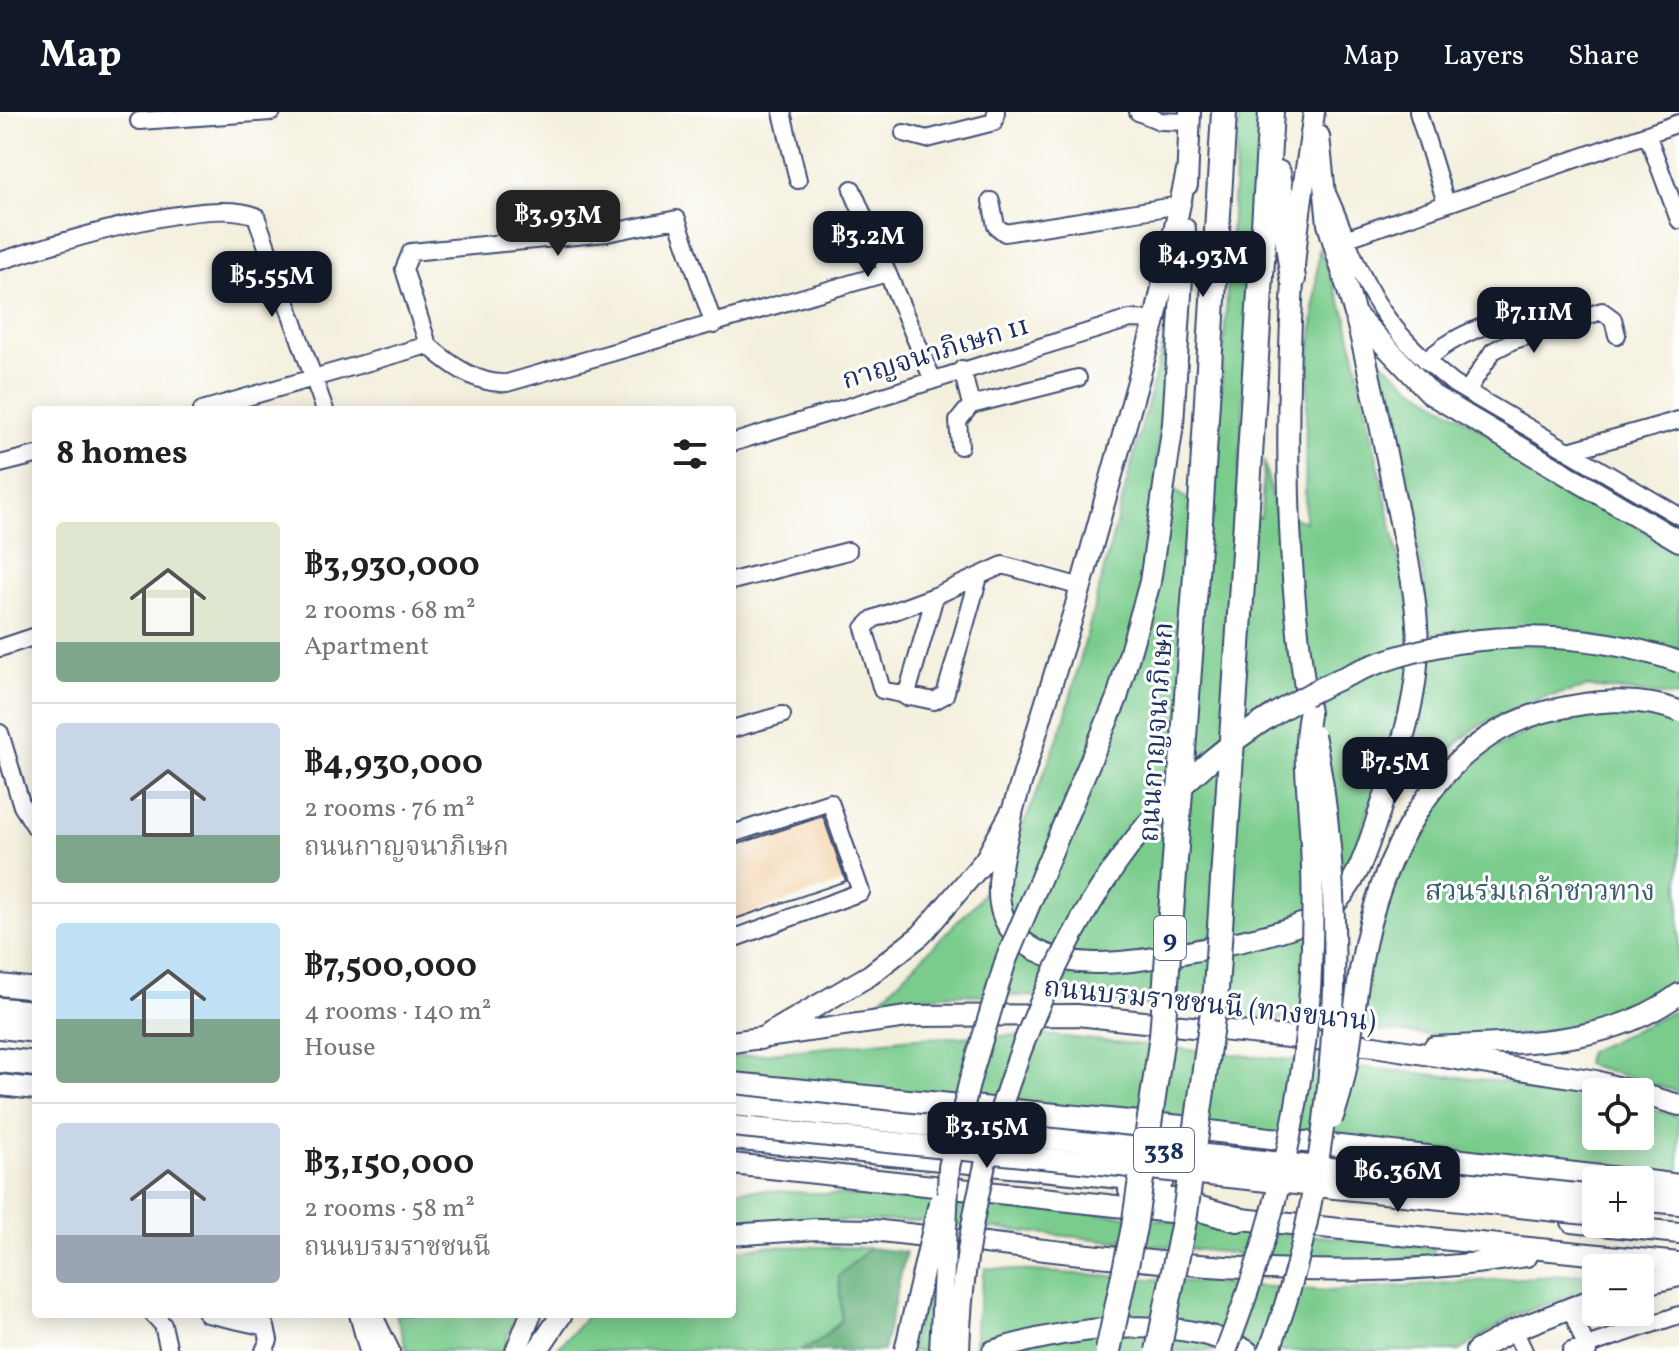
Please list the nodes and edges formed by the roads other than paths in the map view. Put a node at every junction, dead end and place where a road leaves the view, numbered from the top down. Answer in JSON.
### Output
{"nodes":[{"id":1,"x":272,"y":112,"type":"edge"},
{"id":2,"x":782,"y":112,"type":"edge"},
{"id":3,"x":996,"y":112,"type":"edge"},
{"id":4,"x":1138,"y":112,"type":"edge"},
{"id":5,"x":1224,"y":112,"type":"edge"},
{"id":6,"x":1315,"y":112,"type":"edge"},
{"id":7,"x":1418,"y":112,"type":"edge"},
{"id":8,"x":1190,"y":117,"type":"edge"},
{"id":9,"x":1271,"y":118,"type":"edge"},
{"id":10,"x":139,"y":121,"type":"dead end"},
{"id":11,"x":1679,"y":123,"type":"edge"},
{"id":12,"x":904,"y":133,"type":"dead end"},
{"id":13,"x":1647,"y":134,"type":"junction"},
{"id":14,"x":1187,"y":171,"type":"junction"},
{"id":15,"x":798,"y":180,"type":"dead end"},
{"id":16,"x":852,"y":189,"type":"dead end"},
{"id":17,"x":1325,"y":190,"type":"junction"},
{"id":18,"x":991,"y":201,"type":"dead end"},
{"id":19,"x":1446,"y":203,"type":"junction"},
{"id":20,"x":1180,"y":205,"type":"junction"},
{"id":21,"x":1679,"y":220,"type":"edge"},
{"id":22,"x":1348,"y":238,"type":"junction"},
{"id":23,"x":0,"y":261,"type":"edge"},
{"id":24,"x":887,"y":273,"type":"junction"},
{"id":25,"x":1293,"y":279,"type":"junction"},
{"id":26,"x":1355,"y":314,"type":"junction"},
{"id":27,"x":1155,"y":320,"type":"junction"},
{"id":28,"x":1501,"y":320,"type":"dead end"},
{"id":29,"x":714,"y":325,"type":"junction"},
{"id":30,"x":1617,"y":335,"type":"dead end"},
{"id":31,"x":428,"y":345,"type":"junction"},
{"id":32,"x":1426,"y":361,"type":"junction"},
{"id":33,"x":962,"y":369,"type":"junction"},
{"id":34,"x":932,"y":378,"type":"junction"},
{"id":35,"x":1078,"y":378,"type":"dead end"},
{"id":36,"x":316,"y":380,"type":"junction"},
{"id":37,"x":1467,"y":391,"type":"junction"},
{"id":38,"x":971,"y":405,"type":"junction"},
{"id":39,"x":217,"y":406,"type":"edge"},
{"id":40,"x":324,"y":406,"type":"edge"},
{"id":41,"x":1679,"y":420,"type":"edge"},
{"id":42,"x":736,"y":442,"type":"edge"},
{"id":43,"x":960,"y":446,"type":"dead end"},
{"id":44,"x":1569,"y":451,"type":"junction"},
{"id":45,"x":32,"y":456,"type":"edge"},
{"id":46,"x":0,"y":464,"type":"edge"},
{"id":47,"x":1677,"y":514,"type":"edge"},
{"id":48,"x":1679,"y":541,"type":"edge"},
{"id":49,"x":848,"y":551,"type":"dead end"},
{"id":50,"x":979,"y":577,"type":"junction"},
{"id":51,"x":736,"y":580,"type":"edge"},
{"id":52,"x":1081,"y":587,"type":"junction"},
{"id":53,"x":935,"y":596,"type":"junction"},
{"id":54,"x":32,"y":637,"type":"edge"},
{"id":55,"x":0,"y":648,"type":"edge"},
{"id":56,"x":1679,"y":662,"type":"edge"},
{"id":57,"x":906,"y":697,"type":"junction"},
{"id":58,"x":1679,"y":711,"type":"edge"},
{"id":59,"x":782,"y":715,"type":"dead end"},
{"id":60,"x":1309,"y":715,"type":"junction"},
{"id":61,"x":736,"y":728,"type":"edge"},
{"id":62,"x":0,"y":733,"type":"edge"},
{"id":63,"x":1013,"y":809,"type":"junction"},
{"id":64,"x":32,"y":822,"type":"edge"},
{"id":65,"x":736,"y":833,"type":"edge"},
{"id":66,"x":736,"y":938,"type":"edge"},
{"id":67,"x":0,"y":985,"type":"edge"},
{"id":68,"x":32,"y":989,"type":"edge"},
{"id":69,"x":1679,"y":994,"type":"edge"},
{"id":70,"x":0,"y":1010,"type":"edge"},
{"id":71,"x":32,"y":1013,"type":"edge"},
{"id":72,"x":0,"y":1028,"type":"edge"},
{"id":73,"x":32,"y":1032,"type":"edge"},
{"id":74,"x":760,"y":1039,"type":"junction"},
{"id":75,"x":736,"y":1042,"type":"edge"},
{"id":76,"x":0,"y":1049,"type":"edge"},
{"id":77,"x":1398,"y":1050,"type":"junction"},
{"id":78,"x":32,"y":1053,"type":"edge"},
{"id":79,"x":0,"y":1060,"type":"edge"},
{"id":80,"x":32,"y":1064,"type":"edge"},
{"id":81,"x":0,"y":1085,"type":"edge"},
{"id":82,"x":736,"y":1085,"type":"edge"},
{"id":83,"x":32,"y":1089,"type":"edge"},
{"id":84,"x":736,"y":1105,"type":"edge"},
{"id":85,"x":1679,"y":1105,"type":"edge"},
{"id":86,"x":736,"y":1126,"type":"edge"},
{"id":87,"x":1192,"y":1129,"type":"joint"},
{"id":88,"x":736,"y":1137,"type":"edge"},
{"id":89,"x":1324,"y":1138,"type":"junction"},
{"id":90,"x":736,"y":1164,"type":"edge"},
{"id":91,"x":949,"y":1167,"type":"junction"},
{"id":92,"x":1039,"y":1168,"type":"junction"},
{"id":93,"x":821,"y":1174,"type":"junction"},
{"id":94,"x":1582,"y":1174,"type":"edge"},
{"id":95,"x":736,"y":1179,"type":"edge"},
{"id":96,"x":1183,"y":1182,"type":"joint"},
{"id":97,"x":1654,"y":1182,"type":"edge"},
{"id":98,"x":1679,"y":1185,"type":"edge"},
{"id":99,"x":1582,"y":1195,"type":"edge"},
{"id":100,"x":1654,"y":1201,"type":"edge"},
{"id":101,"x":1679,"y":1204,"type":"edge"},
{"id":102,"x":1582,"y":1214,"type":"edge"},
{"id":103,"x":1237,"y":1219,"type":"junction"},
{"id":104,"x":1654,"y":1221,"type":"edge"},
{"id":105,"x":1679,"y":1224,"type":"edge"},
{"id":106,"x":1679,"y":1233,"type":"edge"},
{"id":107,"x":736,"y":1235,"type":"edge"},
{"id":108,"x":1555,"y":1252,"type":"junction"},
{"id":109,"x":1679,"y":1263,"type":"edge"},
{"id":110,"x":1679,"y":1276,"type":"edge"},
{"id":111,"x":1654,"y":1282,"type":"edge"},
{"id":112,"x":1582,"y":1303,"type":"edge"},
{"id":113,"x":1570,"y":1307,"type":"junction"},
{"id":114,"x":1679,"y":1315,"type":"edge"},
{"id":115,"x":157,"y":1318,"type":"edge"},
{"id":116,"x":225,"y":1318,"type":"edge"},
{"id":117,"x":361,"y":1318,"type":"edge"},
{"id":118,"x":373,"y":1318,"type":"edge"},
{"id":119,"x":529,"y":1318,"type":"edge"},
{"id":120,"x":559,"y":1318,"type":"edge"},
{"id":121,"x":1514,"y":1330,"type":"junction"},
{"id":122,"x":1582,"y":1349,"type":"edge"},
{"id":123,"x":169,"y":1351,"type":"edge"},
{"id":124,"x":264,"y":1351,"type":"edge"},
{"id":125,"x":370,"y":1351,"type":"edge"},
{"id":126,"x":389,"y":1351,"type":"edge"},
{"id":127,"x":516,"y":1351,"type":"edge"},
{"id":128,"x":537,"y":1351,"type":"edge"},
{"id":129,"x":905,"y":1351,"type":"edge"},
{"id":130,"x":940,"y":1351,"type":"edge"},
{"id":131,"x":959,"y":1351,"type":"edge"},
{"id":132,"x":993,"y":1351,"type":"edge"},
{"id":133,"x":1108,"y":1351,"type":"edge"},
{"id":134,"x":1158,"y":1351,"type":"edge"},
{"id":135,"x":1226,"y":1351,"type":"edge"},
{"id":136,"x":1247,"y":1351,"type":"edge"},
{"id":137,"x":1269,"y":1351,"type":"edge"},
{"id":138,"x":1476,"y":1351,"type":"edge"},
{"id":139,"x":1524,"y":1351,"type":"edge"}],
"edges":[{"from":1,"to":10,"type":"street"},
{"from":2,"to":15,"type":"street"},
{"from":3,"to":12,"type":"street"},
{"from":4,"to":8,"type":"street"},
{"from":5,"to":133,"type":"highway","name":"ถนนกาญจนาภิเษก","number":"9","bridge":true},
{"from":6,"to":17,"type":"main road"},
{"from":6,"to":25,"type":"main road"},
{"from":7,"to":19,"type":"street"},
{"from":8,"to":14,"type":"main road"},
{"from":9,"to":25,"type":"highway"},
{"from":9,"to":134,"type":"highway","number":"9","bridge":true},
{"from":11,"to":13,"type":"street"},
{"from":13,"to":19,"type":"street"},
{"from":13,"to":21,"type":"street"},
{"from":14,"to":20,"type":"main road"},
{"from":14,"to":91,"type":"main road","bridge":true},
{"from":16,"to":24,"type":"street"},
{"from":17,"to":22,"type":"street"},
{"from":17,"to":26,"type":"main road"},
{"from":18,"to":20,"type":"street"},
{"from":19,"to":22,"type":"street"},
{"from":20,"to":27,"type":"main road"},
{"from":22,"to":32,"type":"street"},
{"from":23,"to":36,"type":"street"},
{"from":24,"to":29,"type":"street"},
{"from":24,"to":34,"type":"street"},
{"from":25,"to":60,"type":"main road"},
{"from":26,"to":48,"type":"main road"},
{"from":26,"to":63,"type":"main road"},
{"from":27,"to":33,"type":"street","name":"กาญจนาภิเษก 11"},
{"from":27,"to":52,"type":"main road"},
{"from":28,"to":32,"type":"street"},
{"from":29,"to":31,"type":"street"},
{"from":29,"to":31,"type":"street"},
{"from":30,"to":37,"type":"street"},
{"from":31,"to":36,"type":"street"},
{"from":32,"to":37,"type":"street"},
{"from":33,"to":34,"type":"street","name":"กาญจนาภิเษก 11"},
{"from":33,"to":38,"type":"street"},
{"from":34,"to":42,"type":"street","name":"กาญจนาภิเษก 11"},
{"from":35,"to":38,"type":"street"},
{"from":36,"to":39,"type":"street"},
{"from":36,"to":40,"type":"street"},
{"from":37,"to":44,"type":"street"},
{"from":38,"to":43,"type":"street"},
{"from":41,"to":44,"type":"street"},
{"from":44,"to":47,"type":"street"},
{"from":45,"to":46,"type":"street"},
{"from":49,"to":51,"type":"street"},
{"from":50,"to":52,"type":"street"},
{"from":50,"to":53,"type":"street"},
{"from":50,"to":57,"type":"street"},
{"from":52,"to":63,"type":"main road"},
{"from":53,"to":57,"type":"street"},
{"from":53,"to":57,"type":"street"},
{"from":54,"to":55,"type":"street"},
{"from":56,"to":131,"type":"main road","bridge":true},
{"from":58,"to":89,"type":"main road","bridge":true},
{"from":59,"to":61,"type":"street"},
{"from":60,"to":89,"type":"main road","bridge":true},
{"from":60,"to":135,"type":"main road","bridge":true},
{"from":62,"to":64,"type":"street"},
{"from":63,"to":74,"type":"main road"},
{"from":65,"to":66,"type":"street"},
{"from":67,"to":68,"type":"main road"},
{"from":69,"to":77,"type":"main road"},
{"from":70,"to":71,"type":"highway"},
{"from":72,"to":73,"type":"main road"},
{"from":74,"to":75,"type":"main road","name":"ถนนบรมราชชนนี (ทางขนาน)"},
{"from":74,"to":77,"type":"main road","name":"ถนนบรมราชชนนี (ทางขนาน)"},
{"from":76,"to":78,"type":"main road"},
{"from":77,"to":85,"type":"main road","name":"ถนนบรมราชชนนี (ทางขนาน)"},
{"from":79,"to":80,"type":"highway"},
{"from":81,"to":83,"type":"main road"},
{"from":82,"to":87,"type":"highway","number":"338"},
{"from":84,"to":99,"type":"main road","number":"338","bridge":true},
{"from":86,"to":102,"type":"main road","number":"338","bridge":true},
{"from":87,"to":94,"type":"main road","number":"338"},
{"from":88,"to":92,"type":"highway","number":"338"},
{"from":89,"to":137,"type":"main road","bridge":true},
{"from":90,"to":93,"type":"main road","number":"338"},
{"from":91,"to":129,"type":"main road","bridge":true},
{"from":91,"to":130,"type":"main road","bridge":true},
{"from":92,"to":96,"type":"highway","number":"338"},
{"from":92,"to":103,"type":"highway"},
{"from":93,"to":95,"type":"main road"},
{"from":93,"to":103,"type":"main road","number":"338"},
{"from":96,"to":106,"type":"main road","number":"338"},
{"from":97,"to":98,"type":"main road","number":"338"},
{"from":100,"to":101,"type":"main road"},
{"from":103,"to":108,"type":"main road","number":"338"},
{"from":104,"to":105,"type":"main road"},
{"from":107,"to":108,"type":"main road"},
{"from":108,"to":109,"type":"main road","number":"338"},
{"from":110,"to":111,"type":"main road"},
{"from":112,"to":113,"type":"main road"},
{"from":113,"to":121,"type":"main road"},
{"from":113,"to":122,"type":"street"},
{"from":114,"to":122,"type":"street"},
{"from":115,"to":123,"type":"street"},
{"from":116,"to":124,"type":"street"},
{"from":117,"to":125,"type":"main road"},
{"from":118,"to":126,"type":"main road"},
{"from":119,"to":127,"type":"main road"},
{"from":120,"to":128,"type":"main road"},
{"from":121,"to":138,"type":"main road"},
{"from":121,"to":139,"type":"street"},
{"from":132,"to":136,"type":"main road"}]}
